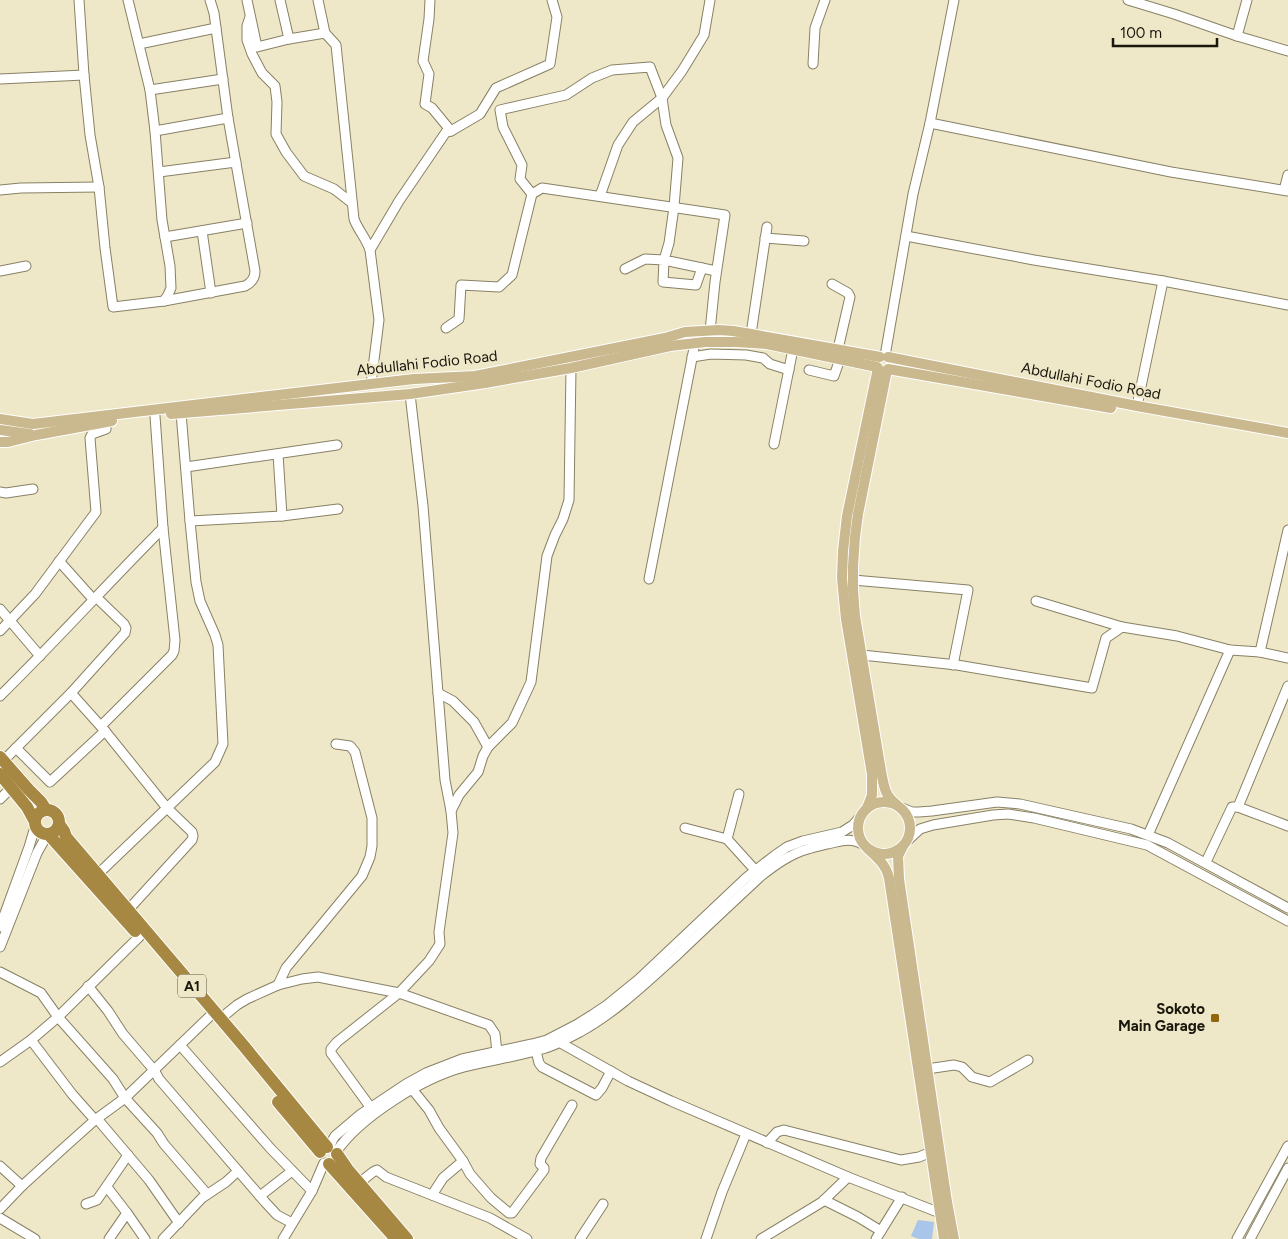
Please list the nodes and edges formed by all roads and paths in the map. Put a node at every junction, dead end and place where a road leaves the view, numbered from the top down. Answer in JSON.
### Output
{"nodes":[{"id":1,"x":79,"y":0,"type":"edge"},
{"id":2,"x":128,"y":0,"type":"edge"},
{"id":3,"x":210,"y":0,"type":"edge"},
{"id":4,"x":246,"y":0,"type":"edge"},
{"id":5,"x":280,"y":0,"type":"edge"},
{"id":6,"x":318,"y":0,"type":"edge"},
{"id":7,"x":430,"y":0,"type":"edge"},
{"id":8,"x":552,"y":0,"type":"edge"},
{"id":9,"x":710,"y":0,"type":"edge"},
{"id":10,"x":825,"y":0,"type":"edge"},
{"id":11,"x":1128,"y":0,"type":"edge"},
{"id":12,"x":1247,"y":0,"type":"edge"},
{"id":13,"x":952,"y":2,"type":"edge"},
{"id":14,"x":250,"y":17,"type":"junction"},
{"id":15,"x":216,"y":28,"type":"junction"},
{"id":16,"x":325,"y":32,"type":"junction"},
{"id":17,"x":1237,"y":36,"type":"junction"},
{"id":18,"x":289,"y":39,"type":"junction"},
{"id":19,"x":139,"y":44,"type":"junction"},
{"id":20,"x":1288,"y":51,"type":"edge"},
{"id":21,"x":813,"y":64,"type":"dead end"},
{"id":22,"x":84,"y":75,"type":"junction"},
{"id":23,"x":0,"y":79,"type":"edge"},
{"id":24,"x":222,"y":79,"type":"junction"},
{"id":25,"x":150,"y":90,"type":"junction"},
{"id":26,"x":662,"y":98,"type":"junction"},
{"id":27,"x":228,"y":118,"type":"junction"},
{"id":28,"x":930,"y":123,"type":"junction"},
{"id":29,"x":155,"y":131,"type":"junction"},
{"id":30,"x":451,"y":131,"type":"junction"},
{"id":31,"x":236,"y":162,"type":"junction"},
{"id":32,"x":158,"y":172,"type":"junction"},
{"id":33,"x":1288,"y":175,"type":"edge"},
{"id":34,"x":99,"y":187,"type":"junction"},
{"id":35,"x":0,"y":190,"type":"edge"},
{"id":36,"x":1286,"y":190,"type":"edge"},
{"id":37,"x":532,"y":194,"type":"junction"},
{"id":38,"x":600,"y":196,"type":"junction"},
{"id":39,"x":352,"y":203,"type":"junction"},
{"id":40,"x":674,"y":207,"type":"junction"},
{"id":41,"x":247,"y":223,"type":"junction"},
{"id":42,"x":767,"y":227,"type":"dead end"},
{"id":43,"x":202,"y":231,"type":"junction"},
{"id":44,"x":906,"y":236,"type":"junction"},
{"id":45,"x":165,"y":237,"type":"junction"},
{"id":46,"x":765,"y":238,"type":"junction"},
{"id":47,"x":804,"y":241,"type":"dead end"},
{"id":48,"x":370,"y":250,"type":"junction"},
{"id":49,"x":664,"y":260,"type":"junction"},
{"id":50,"x":26,"y":266,"type":"dead end"},
{"id":51,"x":702,"y":268,"type":"junction"},
{"id":52,"x":626,"y":269,"type":"dead end"},
{"id":53,"x":0,"y":271,"type":"edge"},
{"id":54,"x":716,"y":271,"type":"junction"},
{"id":55,"x":1163,"y":280,"type":"junction"},
{"id":56,"x":832,"y":284,"type":"dead end"},
{"id":57,"x":211,"y":293,"type":"junction"},
{"id":58,"x":164,"y":301,"type":"junction"},
{"id":59,"x":1288,"y":305,"type":"edge"},
{"id":60,"x":446,"y":328,"type":"dead end"},
{"id":61,"x":710,"y":331,"type":"junction"},
{"id":62,"x":751,"y":334,"type":"junction"},
{"id":63,"x":695,"y":343,"type":"junction"},
{"id":64,"x":793,"y":349,"type":"junction"},
{"id":65,"x":839,"y":354,"type":"junction"},
{"id":66,"x":692,"y":357,"type":"junction"},
{"id":67,"x":883,"y":363,"type":"junction"},
{"id":68,"x":571,"y":368,"type":"junction"},
{"id":69,"x":789,"y":370,"type":"junction"},
{"id":70,"x":809,"y":370,"type":"dead end"},
{"id":71,"x":371,"y":384,"type":"junction"},
{"id":72,"x":410,"y":394,"type":"junction"},
{"id":73,"x":1138,"y":406,"type":"junction"},
{"id":74,"x":181,"y":413,"type":"junction"},
{"id":75,"x":155,"y":416,"type":"junction"},
{"id":76,"x":0,"y":419,"type":"edge"},
{"id":77,"x":106,"y":422,"type":"junction"},
{"id":78,"x":33,"y":424,"type":"junction"},
{"id":79,"x":0,"y":430,"type":"edge"},
{"id":80,"x":11,"y":432,"type":"junction"},
{"id":81,"x":1288,"y":433,"type":"edge"},
{"id":82,"x":36,"y":435,"type":"junction"},
{"id":83,"x":1288,"y":438,"type":"edge"},
{"id":84,"x":0,"y":442,"type":"edge"},
{"id":85,"x":774,"y":444,"type":"dead end"},
{"id":86,"x":337,"y":445,"type":"dead end"},
{"id":87,"x":278,"y":454,"type":"junction"},
{"id":88,"x":186,"y":467,"type":"junction"},
{"id":89,"x":33,"y":488,"type":"dead end"},
{"id":90,"x":0,"y":492,"type":"edge"},
{"id":91,"x":338,"y":509,"type":"dead end"},
{"id":92,"x":282,"y":516,"type":"junction"},
{"id":93,"x":190,"y":521,"type":"junction"},
{"id":94,"x":163,"y":528,"type":"junction"},
{"id":95,"x":1288,"y":530,"type":"edge"},
{"id":96,"x":59,"y":561,"type":"junction"},
{"id":97,"x":649,"y":579,"type":"dead end"},
{"id":98,"x":853,"y":580,"type":"junction"},
{"id":99,"x":95,"y":598,"type":"junction"},
{"id":100,"x":1036,"y":601,"type":"dead end"},
{"id":101,"x":0,"y":609,"type":"edge"},
{"id":102,"x":9,"y":621,"type":"junction"},
{"id":103,"x":1122,"y":627,"type":"junction"},
{"id":104,"x":0,"y":631,"type":"edge"},
{"id":105,"x":1230,"y":650,"type":"junction"},
{"id":106,"x":1260,"y":652,"type":"junction"},
{"id":107,"x":862,"y":655,"type":"junction"},
{"id":108,"x":40,"y":656,"type":"junction"},
{"id":109,"x":1288,"y":658,"type":"edge"},
{"id":110,"x":953,"y":665,"type":"junction"},
{"id":111,"x":1288,"y":686,"type":"edge"},
{"id":112,"x":71,"y":693,"type":"junction"},
{"id":113,"x":438,"y":693,"type":"junction"},
{"id":114,"x":0,"y":696,"type":"edge"},
{"id":115,"x":103,"y":728,"type":"junction"},
{"id":116,"x":336,"y":744,"type":"dead end"},
{"id":117,"x":16,"y":748,"type":"junction"},
{"id":118,"x":488,"y":748,"type":"junction"},
{"id":119,"x":2,"y":759,"type":"edge"},
{"id":120,"x":0,"y":774,"type":"edge"},
{"id":121,"x":11,"y":788,"type":"junction"},
{"id":122,"x":738,"y":794,"type":"dead end"},
{"id":123,"x":0,"y":799,"type":"edge"},
{"id":124,"x":899,"y":807,"type":"junction"},
{"id":125,"x":1238,"y":807,"type":"junction"},
{"id":126,"x":167,"y":808,"type":"junction"},
{"id":127,"x":867,"y":808,"type":"junction"},
{"id":128,"x":46,"y":810,"type":"junction"},
{"id":129,"x":451,"y":811,"type":"junction"},
{"id":130,"x":860,"y":817,"type":"junction"},
{"id":131,"x":35,"y":823,"type":"junction"},
{"id":132,"x":59,"y":824,"type":"junction"},
{"id":133,"x":1288,"y":826,"type":"edge"},
{"id":134,"x":685,"y":828,"type":"dead end"},
{"id":135,"x":48,"y":835,"type":"junction"},
{"id":136,"x":1148,"y":835,"type":"junction"},
{"id":137,"x":727,"y":839,"type":"junction"},
{"id":138,"x":904,"y":844,"type":"junction"},
{"id":139,"x":866,"y":847,"type":"junction"},
{"id":140,"x":1206,"y":862,"type":"junction"},
{"id":141,"x":755,"y":870,"type":"junction"},
{"id":142,"x":97,"y":875,"type":"junction"},
{"id":143,"x":1288,"y":908,"type":"edge"},
{"id":144,"x":128,"y":910,"type":"junction"},
{"id":145,"x":1288,"y":921,"type":"edge"},
{"id":146,"x":0,"y":928,"type":"edge"},
{"id":147,"x":140,"y":936,"type":"junction"},
{"id":148,"x":0,"y":946,"type":"edge"},
{"id":149,"x":0,"y":972,"type":"edge"},
{"id":150,"x":278,"y":985,"type":"junction"},
{"id":151,"x":88,"y":986,"type":"junction"},
{"id":152,"x":399,"y":993,"type":"junction"},
{"id":153,"x":58,"y":1017,"type":"junction"},
{"id":154,"x":214,"y":1018,"type":"junction"},
{"id":155,"x":31,"y":1040,"type":"junction"},
{"id":156,"x":559,"y":1042,"type":"junction"},
{"id":157,"x":180,"y":1045,"type":"junction"},
{"id":158,"x":536,"y":1051,"type":"junction"},
{"id":159,"x":497,"y":1052,"type":"junction"},
{"id":160,"x":1028,"y":1060,"type":"dead end"},
{"id":161,"x":0,"y":1062,"type":"edge"},
{"id":162,"x":927,"y":1069,"type":"junction"},
{"id":163,"x":154,"y":1070,"type":"junction"},
{"id":164,"x":611,"y":1071,"type":"junction"},
{"id":165,"x":412,"y":1089,"type":"junction"},
{"id":166,"x":125,"y":1098,"type":"junction"},
{"id":167,"x":572,"y":1105,"type":"dead end"},
{"id":168,"x":371,"y":1108,"type":"junction"},
{"id":169,"x":95,"y":1120,"type":"junction"},
{"id":170,"x":746,"y":1134,"type":"junction"},
{"id":171,"x":767,"y":1143,"type":"junction"},
{"id":172,"x":1288,"y":1146,"type":"edge"},
{"id":173,"x":931,"y":1152,"type":"junction"},
{"id":174,"x":329,"y":1154,"type":"junction"},
{"id":175,"x":128,"y":1155,"type":"junction"},
{"id":176,"x":463,"y":1161,"type":"junction"},
{"id":177,"x":0,"y":1166,"type":"edge"},
{"id":178,"x":1288,"y":1168,"type":"edge"},
{"id":179,"x":238,"y":1171,"type":"junction"},
{"id":180,"x":292,"y":1171,"type":"junction"},
{"id":181,"x":848,"y":1177,"type":"junction"},
{"id":182,"x":359,"y":1183,"type":"junction"},
{"id":183,"x":22,"y":1186,"type":"junction"},
{"id":184,"x":107,"y":1187,"type":"junction"},
{"id":185,"x":312,"y":1191,"type":"junction"},
{"id":186,"x":207,"y":1194,"type":"junction"},
{"id":187,"x":432,"y":1195,"type":"junction"},
{"id":188,"x":260,"y":1196,"type":"junction"},
{"id":189,"x":902,"y":1197,"type":"junction"},
{"id":190,"x":824,"y":1200,"type":"junction"},
{"id":191,"x":86,"y":1204,"type":"dead end"},
{"id":192,"x":603,"y":1204,"type":"dead end"},
{"id":193,"x":0,"y":1209,"type":"edge"},
{"id":194,"x":940,"y":1212,"type":"junction"},
{"id":195,"x":127,"y":1213,"type":"junction"},
{"id":196,"x":0,"y":1219,"type":"edge"},
{"id":197,"x":179,"y":1223,"type":"junction"},
{"id":198,"x":292,"y":1223,"type":"junction"},
{"id":199,"x":879,"y":1235,"type":"edge"},
{"id":200,"x":28,"y":1239,"type":"edge"},
{"id":201,"x":34,"y":1239,"type":"edge"},
{"id":202,"x":109,"y":1239,"type":"edge"},
{"id":203,"x":145,"y":1239,"type":"edge"},
{"id":204,"x":163,"y":1239,"type":"edge"},
{"id":205,"x":283,"y":1239,"type":"edge"},
{"id":206,"x":396,"y":1239,"type":"edge"},
{"id":207,"x":407,"y":1239,"type":"edge"},
{"id":208,"x":527,"y":1239,"type":"edge"},
{"id":209,"x":580,"y":1239,"type":"edge"},
{"id":210,"x":706,"y":1239,"type":"edge"},
{"id":211,"x":761,"y":1239,"type":"edge"},
{"id":212,"x":945,"y":1239,"type":"edge"},
{"id":213,"x":954,"y":1239,"type":"edge"},
{"id":214,"x":1237,"y":1239,"type":"edge"},
{"id":215,"x":1250,"y":1239,"type":"edge"}],
"edges":[{"from":1,"to":22,"type":"street"},
{"from":2,"to":19,"type":"street"},
{"from":3,"to":15,"type":"street"},
{"from":4,"to":14,"type":"street"},
{"from":5,"to":18,"type":"street"},
{"from":6,"to":16,"type":"street"},
{"from":7,"to":30,"type":"street"},
{"from":8,"to":30,"type":"street"},
{"from":9,"to":26,"type":"street"},
{"from":10,"to":21,"type":"street"},
{"from":11,"to":17,"type":"street"},
{"from":12,"to":17,"type":"street"},
{"from":13,"to":28,"type":"street"},
{"from":14,"to":18,"type":"street"},
{"from":14,"to":39,"type":"street"},
{"from":15,"to":19,"type":"street"},
{"from":15,"to":24,"type":"street"},
{"from":16,"to":18,"type":"street"},
{"from":16,"to":39,"type":"street"},
{"from":17,"to":20,"type":"street"},
{"from":19,"to":25,"type":"street"},
{"from":22,"to":23,"type":"street"},
{"from":22,"to":34,"type":"street"},
{"from":24,"to":25,"type":"street"},
{"from":24,"to":27,"type":"street"},
{"from":25,"to":29,"type":"street"},
{"from":26,"to":37,"type":"street"},
{"from":26,"to":38,"type":"street"},
{"from":26,"to":40,"type":"street"},
{"from":27,"to":29,"type":"street"},
{"from":27,"to":31,"type":"street"},
{"from":28,"to":36,"type":"street"},
{"from":28,"to":44,"type":"street"},
{"from":29,"to":32,"type":"street"},
{"from":30,"to":48,"type":"street"},
{"from":31,"to":32,"type":"street"},
{"from":31,"to":41,"type":"street"},
{"from":32,"to":45,"type":"street"},
{"from":33,"to":36,"type":"street"},
{"from":34,"to":35,"type":"street"},
{"from":34,"to":58,"type":"street"},
{"from":37,"to":38,"type":"street"},
{"from":37,"to":60,"type":"street"},
{"from":38,"to":40,"type":"street"},
{"from":39,"to":48,"type":"street"},
{"from":40,"to":49,"type":"street"},
{"from":40,"to":54,"type":"street"},
{"from":41,"to":43,"type":"street"},
{"from":41,"to":57,"type":"street"},
{"from":42,"to":46,"type":"street"},
{"from":43,"to":45,"type":"street"},
{"from":43,"to":57,"type":"street"},
{"from":44,"to":55,"type":"street"},
{"from":44,"to":67,"type":"street"},
{"from":45,"to":58,"type":"street"},
{"from":46,"to":47,"type":"street"},
{"from":46,"to":62,"type":"street"},
{"from":48,"to":71,"type":"street"},
{"from":49,"to":51,"type":"street"},
{"from":49,"to":51,"type":"street"},
{"from":49,"to":52,"type":"street"},
{"from":50,"to":53,"type":"street"},
{"from":51,"to":54,"type":"street"},
{"from":54,"to":61,"type":"street"},
{"from":55,"to":59,"type":"street"},
{"from":55,"to":73,"type":"street"},
{"from":56,"to":65,"type":"street"},
{"from":57,"to":58,"type":"street"},
{"from":61,"to":62,"type":"main road","name":"Abdullahi Fodio Road"},
{"from":61,"to":71,"type":"main road","name":"Abdullahi Fodio Road"},
{"from":62,"to":65,"type":"main road","name":"Abdullahi Fodio Road"},
{"from":63,"to":64,"type":"main road","name":"Abdullahi Fodio Road"},
{"from":63,"to":66,"type":"street"},
{"from":63,"to":68,"type":"main road","name":"Abdullahi Fodio Road"},
{"from":64,"to":65,"type":"main road","name":"Abdullahi Fodio Road"},
{"from":64,"to":69,"type":"street"},
{"from":65,"to":67,"type":"main road","name":"Abdullahi Fodio Road"},
{"from":65,"to":70,"type":"street"},
{"from":66,"to":69,"type":"street"},
{"from":66,"to":97,"type":"street"},
{"from":67,"to":73,"type":"main road","name":"Abdullahi Fodio Road"},
{"from":67,"to":83,"type":"main road","name":"Abdullahi Fodio Road"},
{"from":67,"to":98,"type":"main road"},
{"from":67,"to":127,"type":"main road"},
{"from":68,"to":72,"type":"main road","name":"Abdullahi Fodio Road"},
{"from":68,"to":118,"type":"street"},
{"from":69,"to":85,"type":"street"},
{"from":71,"to":78,"type":"main road","name":"Abdullahi Fodio Road"},
{"from":72,"to":74,"type":"main road","name":"Abdullahi Fodio Road"},
{"from":72,"to":113,"type":"street"},
{"from":73,"to":81,"type":"main road","name":"Abdullahi Fodio Road"},
{"from":74,"to":75,"type":"main road","name":"Abdullahi Fodio Road"},
{"from":74,"to":88,"type":"street"},
{"from":75,"to":77,"type":"main road","name":"Abdullahi Fodio Road"},
{"from":75,"to":94,"type":"street"},
{"from":76,"to":78,"type":"main road"},
{"from":77,"to":82,"type":"main road","name":"Abdullahi Fodio Road"},
{"from":77,"to":96,"type":"street"},
{"from":78,"to":80,"type":"main road"},
{"from":79,"to":80,"type":"main road"},
{"from":80,"to":82,"type":"main road"},
{"from":82,"to":84,"type":"main road"},
{"from":86,"to":87,"type":"street"},
{"from":87,"to":88,"type":"street"},
{"from":87,"to":92,"type":"street"},
{"from":88,"to":93,"type":"street"},
{"from":89,"to":90,"type":"street"},
{"from":91,"to":92,"type":"street"},
{"from":92,"to":93,"type":"street"},
{"from":93,"to":126,"type":"street"},
{"from":94,"to":99,"type":"street"},
{"from":94,"to":115,"type":"street"},
{"from":95,"to":106,"type":"street"},
{"from":96,"to":99,"type":"street"},
{"from":96,"to":102,"type":"street"},
{"from":98,"to":107,"type":"main road"},
{"from":98,"to":110,"type":"street"},
{"from":99,"to":108,"type":"street"},
{"from":99,"to":112,"type":"street"},
{"from":100,"to":103,"type":"street"},
{"from":101,"to":102,"type":"street"},
{"from":102,"to":104,"type":"street"},
{"from":102,"to":108,"type":"street"},
{"from":103,"to":105,"type":"street"},
{"from":103,"to":110,"type":"street"},
{"from":105,"to":106,"type":"street"},
{"from":105,"to":136,"type":"street"},
{"from":106,"to":109,"type":"street"},
{"from":107,"to":110,"type":"street"},
{"from":107,"to":124,"type":"main road"},
{"from":108,"to":114,"type":"street"},
{"from":111,"to":125,"type":"street"},
{"from":112,"to":115,"type":"street"},
{"from":112,"to":117,"type":"street"},
{"from":113,"to":118,"type":"street"},
{"from":113,"to":129,"type":"street"},
{"from":115,"to":117,"type":"street"},
{"from":115,"to":126,"type":"street"},
{"from":116,"to":150,"type":"street"},
{"from":117,"to":119,"type":"street"},
{"from":118,"to":129,"type":"street"},
{"from":119,"to":128,"type":"highway"},
{"from":120,"to":121,"type":"highway"},
{"from":121,"to":123,"type":"street"},
{"from":121,"to":131,"type":"highway"},
{"from":122,"to":137,"type":"street"},
{"from":124,"to":127,"type":"main road"},
{"from":124,"to":136,"type":"street"},
{"from":124,"to":138,"type":"main road"},
{"from":125,"to":133,"type":"street"},
{"from":125,"to":140,"type":"street"},
{"from":126,"to":142,"type":"street"},
{"from":126,"to":144,"type":"street"},
{"from":127,"to":130,"type":"main road"},
{"from":128,"to":131,"type":"highway"},
{"from":128,"to":132,"type":"highway"},
{"from":129,"to":152,"type":"street"},
{"from":130,"to":139,"type":"main road"},
{"from":130,"to":141,"type":"street"},
{"from":131,"to":135,"type":"highway"},
{"from":131,"to":146,"type":"street"},
{"from":132,"to":135,"type":"highway"},
{"from":132,"to":142,"type":"highway","number":"A1"},
{"from":134,"to":137,"type":"street"},
{"from":135,"to":147,"type":"highway","number":"A1"},
{"from":135,"to":148,"type":"street"},
{"from":136,"to":140,"type":"street"},
{"from":137,"to":141,"type":"street"},
{"from":138,"to":139,"type":"main road"},
{"from":138,"to":145,"type":"street"},
{"from":138,"to":162,"type":"main road"},
{"from":139,"to":156,"type":"street"},
{"from":139,"to":173,"type":"main road"},
{"from":140,"to":143,"type":"street"},
{"from":141,"to":159,"type":"street"},
{"from":142,"to":144,"type":"highway","number":"A1"},
{"from":144,"to":154,"type":"highway","number":"A1"},
{"from":147,"to":151,"type":"street"},
{"from":147,"to":154,"type":"highway","number":"A1"},
{"from":149,"to":153,"type":"street"},
{"from":150,"to":152,"type":"street"},
{"from":150,"to":154,"type":"street"},
{"from":151,"to":153,"type":"street"},
{"from":151,"to":163,"type":"street"},
{"from":152,"to":159,"type":"street"},
{"from":152,"to":168,"type":"street"},
{"from":153,"to":155,"type":"street"},
{"from":153,"to":166,"type":"street"},
{"from":154,"to":157,"type":"street"},
{"from":154,"to":174,"type":"highway","number":"A1"},
{"from":155,"to":161,"type":"street"},
{"from":155,"to":169,"type":"street"},
{"from":156,"to":158,"type":"street"},
{"from":156,"to":164,"type":"street"},
{"from":157,"to":163,"type":"street"},
{"from":157,"to":180,"type":"street"},
{"from":158,"to":164,"type":"street"},
{"from":158,"to":165,"type":"street"},
{"from":159,"to":168,"type":"street"},
{"from":160,"to":162,"type":"street"},
{"from":162,"to":213,"type":"main road"},
{"from":163,"to":166,"type":"street"},
{"from":163,"to":179,"type":"street"},
{"from":164,"to":170,"type":"street"},
{"from":165,"to":174,"type":"street"},
{"from":165,"to":176,"type":"street"},
{"from":166,"to":169,"type":"street"},
{"from":166,"to":186,"type":"street"},
{"from":167,"to":176,"type":"street"},
{"from":168,"to":174,"type":"street"},
{"from":169,"to":175,"type":"street"},
{"from":169,"to":183,"type":"street"},
{"from":170,"to":171,"type":"street"},
{"from":170,"to":210,"type":"street"},
{"from":171,"to":173,"type":"street"},
{"from":171,"to":181,"type":"street"},
{"from":172,"to":214,"type":"street"},
{"from":173,"to":194,"type":"main road"},
{"from":174,"to":182,"type":"highway","number":"A1"},
{"from":174,"to":185,"type":"street"},
{"from":174,"to":206,"type":"highway","number":"A1"},
{"from":175,"to":184,"type":"street"},
{"from":175,"to":197,"type":"street"},
{"from":176,"to":187,"type":"street"},
{"from":177,"to":183,"type":"street"},
{"from":178,"to":215,"type":"street"},
{"from":179,"to":186,"type":"street"},
{"from":179,"to":188,"type":"street"},
{"from":180,"to":185,"type":"street"},
{"from":180,"to":188,"type":"street"},
{"from":181,"to":189,"type":"street"},
{"from":181,"to":190,"type":"street"},
{"from":182,"to":187,"type":"street"},
{"from":182,"to":207,"type":"highway","number":"A1"},
{"from":183,"to":193,"type":"street"},
{"from":184,"to":191,"type":"street"},
{"from":184,"to":195,"type":"street"},
{"from":185,"to":198,"type":"street"},
{"from":186,"to":197,"type":"street"},
{"from":187,"to":208,"type":"street"},
{"from":188,"to":198,"type":"street"},
{"from":189,"to":194,"type":"street"},
{"from":189,"to":199,"type":"street"},
{"from":190,"to":199,"type":"street"},
{"from":190,"to":211,"type":"street"},
{"from":192,"to":209,"type":"street"},
{"from":194,"to":212,"type":"main road"},
{"from":195,"to":202,"type":"street"},
{"from":195,"to":203,"type":"street"},
{"from":196,"to":200,"type":"street"},
{"from":196,"to":201,"type":"street"},
{"from":197,"to":204,"type":"street"},
{"from":198,"to":205,"type":"street"}]}
